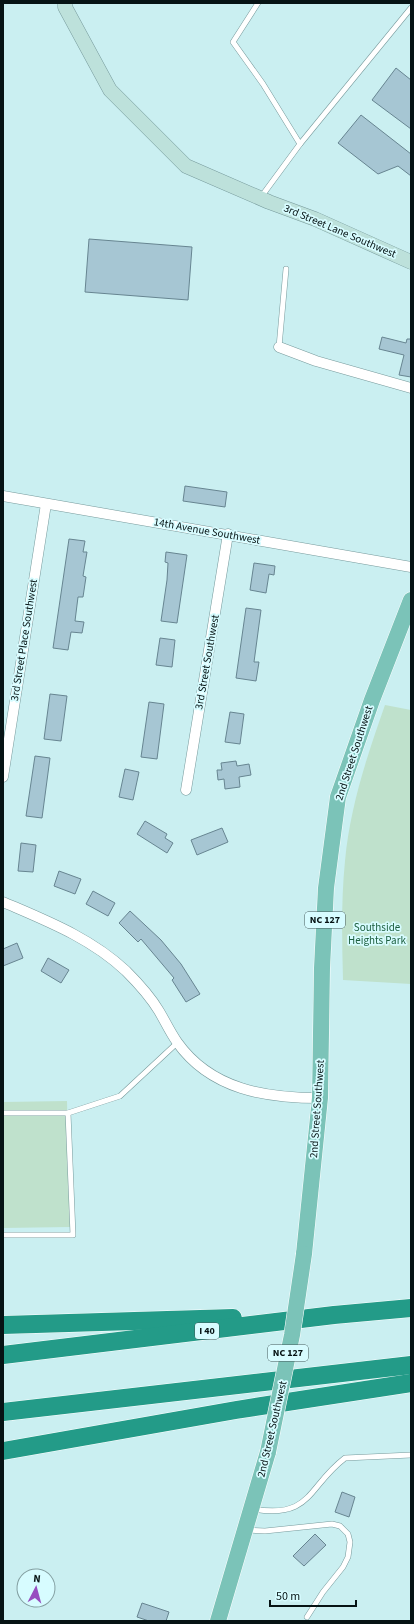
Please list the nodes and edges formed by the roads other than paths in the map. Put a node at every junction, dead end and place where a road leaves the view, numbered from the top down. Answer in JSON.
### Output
{"nodes":[{"id":1,"x":65,"y":3,"type":"edge"},
{"id":2,"x":258,"y":3,"type":"edge"},
{"id":3,"x":411,"y":8,"type":"edge"},
{"id":4,"x":300,"y":144,"type":"junction"},
{"id":5,"x":264,"y":200,"type":"junction"},
{"id":6,"x":411,"y":262,"type":"edge"},
{"id":7,"x":286,"y":269,"type":"dead end"},
{"id":8,"x":279,"y":347,"type":"joint"},
{"id":9,"x":411,"y":388,"type":"edge"},
{"id":10,"x":3,"y":496,"type":"edge"},
{"id":11,"x":46,"y":504,"type":"junction"},
{"id":12,"x":228,"y":534,"type":"junction"},
{"id":13,"x":411,"y":567,"type":"edge"},
{"id":14,"x":411,"y":600,"type":"edge"},
{"id":15,"x":3,"y":777,"type":"edge"},
{"id":16,"x":186,"y":790,"type":"dead end"},
{"id":17,"x":3,"y":902,"type":"edge"},
{"id":18,"x":178,"y":1043,"type":"junction"},
{"id":19,"x":320,"y":1098,"type":"junction"},
{"id":20,"x":3,"y":1113,"type":"edge"},
{"id":21,"x":68,"y":1113,"type":"junction"},
{"id":22,"x":3,"y":1235,"type":"edge"},
{"id":23,"x":411,"y":1308,"type":"edge"},
{"id":24,"x":334,"y":1315,"type":"junction"},
{"id":25,"x":3,"y":1325,"type":"edge"},
{"id":26,"x":3,"y":1355,"type":"edge"},
{"id":27,"x":411,"y":1365,"type":"edge"},
{"id":28,"x":411,"y":1383,"type":"edge"},
{"id":29,"x":3,"y":1412,"type":"edge"},
{"id":30,"x":3,"y":1451,"type":"edge"},
{"id":31,"x":411,"y":1455,"type":"edge"},
{"id":32,"x":252,"y":1509,"type":"junction"},
{"id":33,"x":246,"y":1530,"type":"junction"},
{"id":34,"x":307,"y":1617,"type":"dead end"},
{"id":35,"x":218,"y":1621,"type":"edge"}],
"edges":[{"from":1,"to":5,"type":"main road","name":"3rd Street Lane Southwest"},
{"from":2,"to":4,"type":"lane"},
{"from":3,"to":4,"type":"lane"},
{"from":4,"to":5,"type":"lane"},
{"from":5,"to":6,"type":"main road","name":"3rd Street Lane Southwest"},
{"from":7,"to":8,"type":"lane"},
{"from":8,"to":9,"type":"street"},
{"from":10,"to":11,"type":"street","name":"14th Avenue Southwest"},
{"from":11,"to":12,"type":"street","name":"14th Avenue Southwest"},
{"from":11,"to":15,"type":"street","name":"3rd Street Place Southwest"},
{"from":12,"to":13,"type":"street","name":"14th Avenue Southwest"},
{"from":12,"to":16,"type":"street","name":"3rd Street Southwest"},
{"from":14,"to":19,"type":"main road","name":"2nd Street Southwest","number":"NC 127"},
{"from":17,"to":18,"type":"street"},
{"from":18,"to":19,"type":"street"},
{"from":18,"to":21,"type":"lane"},
{"from":19,"to":32,"type":"main road","name":"2nd Street Southwest","number":"NC 127","bridge":true},
{"from":20,"to":21,"type":"lane"},
{"from":21,"to":22,"type":"lane"},
{"from":23,"to":24,"type":"highway","number":"I 40"},
{"from":24,"to":25,"type":"highway"},
{"from":24,"to":26,"type":"highway","number":"I 40"},
{"from":27,"to":29,"type":"highway"},
{"from":28,"to":30,"type":"highway"},
{"from":31,"to":32,"type":"lane"},
{"from":32,"to":33,"type":"main road","name":"2nd Street Southwest","number":"NC 127"},
{"from":33,"to":34,"type":"lane"},
{"from":33,"to":35,"type":"main road","name":"2nd Street Southwest","number":"NC 127"}]}
